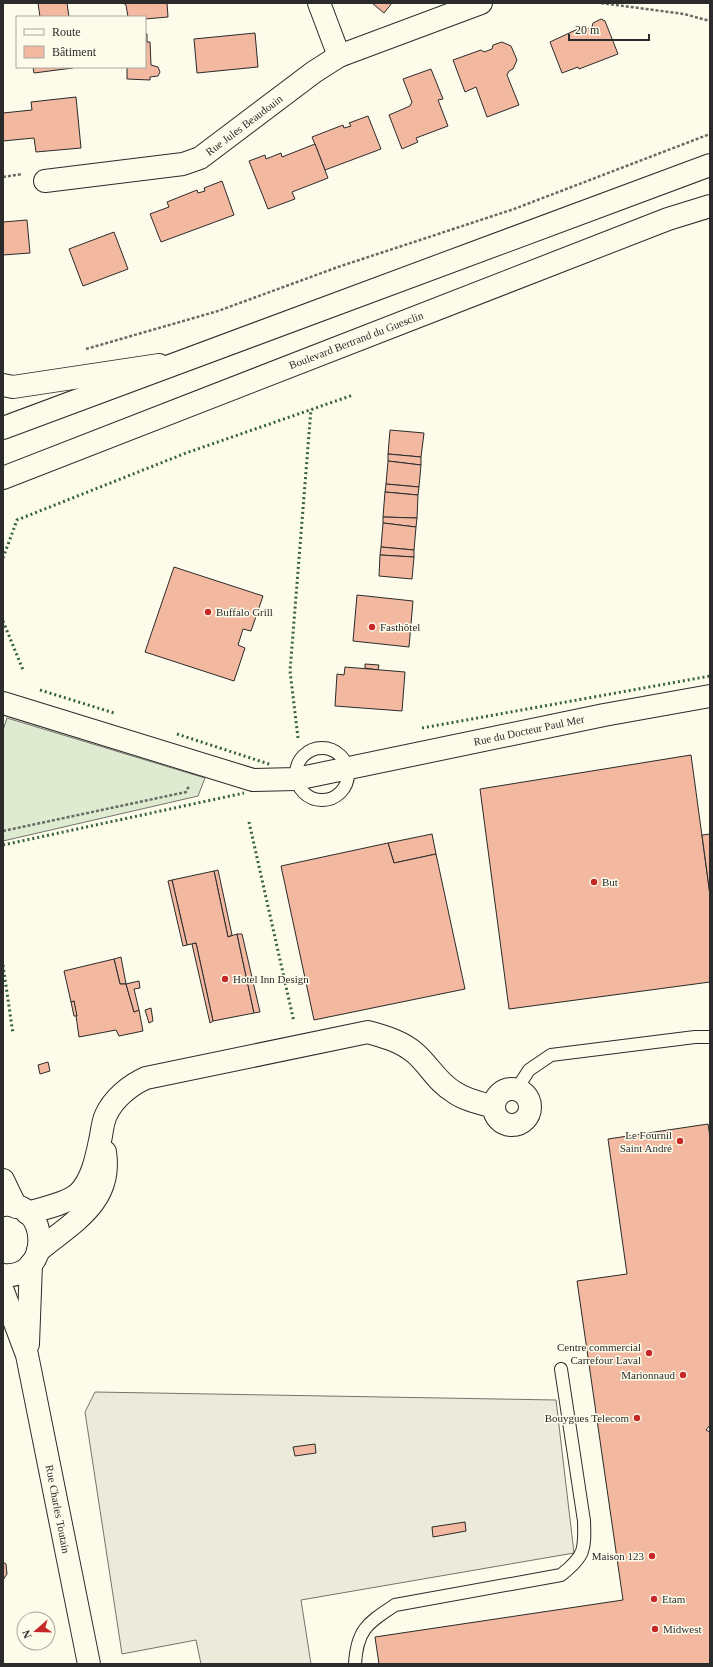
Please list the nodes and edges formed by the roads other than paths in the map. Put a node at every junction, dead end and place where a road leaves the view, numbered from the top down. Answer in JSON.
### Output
{"nodes":[{"id":1,"x":319,"y":3,"type":"edge"},
{"id":2,"x":482,"y":3,"type":"edge"},
{"id":3,"x":339,"y":56,"type":"junction"},
{"id":4,"x":710,"y":166,"type":"edge"},
{"id":5,"x":45,"y":181,"type":"dead end"},
{"id":6,"x":710,"y":206,"type":"edge"},
{"id":7,"x":182,"y":361,"type":"junction"},
{"id":8,"x":3,"y":385,"type":"edge"},
{"id":9,"x":3,"y":428,"type":"edge"},
{"id":10,"x":3,"y":478,"type":"edge"},
{"id":11,"x":710,"y":696,"type":"edge"},
{"id":12,"x":3,"y":703,"type":"edge"},
{"id":13,"x":710,"y":1037,"type":"edge"},
{"id":14,"x":516,"y":1090,"type":"junction"},
{"id":15,"x":494,"y":1107,"type":"junction"},
{"id":16,"x":102,"y":1131,"type":"junction"},
{"id":17,"x":3,"y":1180,"type":"edge"},
{"id":18,"x":15,"y":1208,"type":"edge"},
{"id":19,"x":35,"y":1258,"type":"junction"},
{"id":20,"x":3,"y":1275,"type":"edge"},
{"id":21,"x":3,"y":1291,"type":"edge"},
{"id":22,"x":27,"y":1355,"type":"junction"},
{"id":23,"x":561,"y":1369,"type":"dead end"},
{"id":24,"x":89,"y":1664,"type":"edge"},
{"id":25,"x":355,"y":1664,"type":"edge"}],
"edges":[{"from":1,"to":3,"type":"street"},
{"from":2,"to":3,"type":"street","name":"Rue Jules Beaudouin"},
{"from":3,"to":5,"type":"street","name":"Rue Jules Beaudouin"},
{"from":4,"to":7,"type":"street"},
{"from":6,"to":10,"type":"street","name":"Boulevard Bertrand du Guesclin"},
{"from":7,"to":8,"type":"street"},
{"from":7,"to":9,"type":"street"},
{"from":11,"to":12,"type":"street","name":"Rue du Docteur Paul Mer"},
{"from":13,"to":14,"type":"lane"},
{"from":14,"to":15,"type":"street"},
{"from":14,"to":15,"type":"street"},
{"from":15,"to":16,"type":"street"},
{"from":16,"to":18,"type":"street"},
{"from":16,"to":19,"type":"street"},
{"from":17,"to":18,"type":"street","name":"Rue Charles Toutain"},
{"from":18,"to":19,"type":"street","name":"Rue Charles Toutain"},
{"from":19,"to":20,"type":"street"},
{"from":19,"to":22,"type":"street","name":"Rue Charles Toutain"},
{"from":21,"to":22,"type":"street","name":"Rue Charles Toutain"},
{"from":22,"to":24,"type":"street","name":"Rue Charles Toutain"},
{"from":23,"to":25,"type":"lane"}]}
